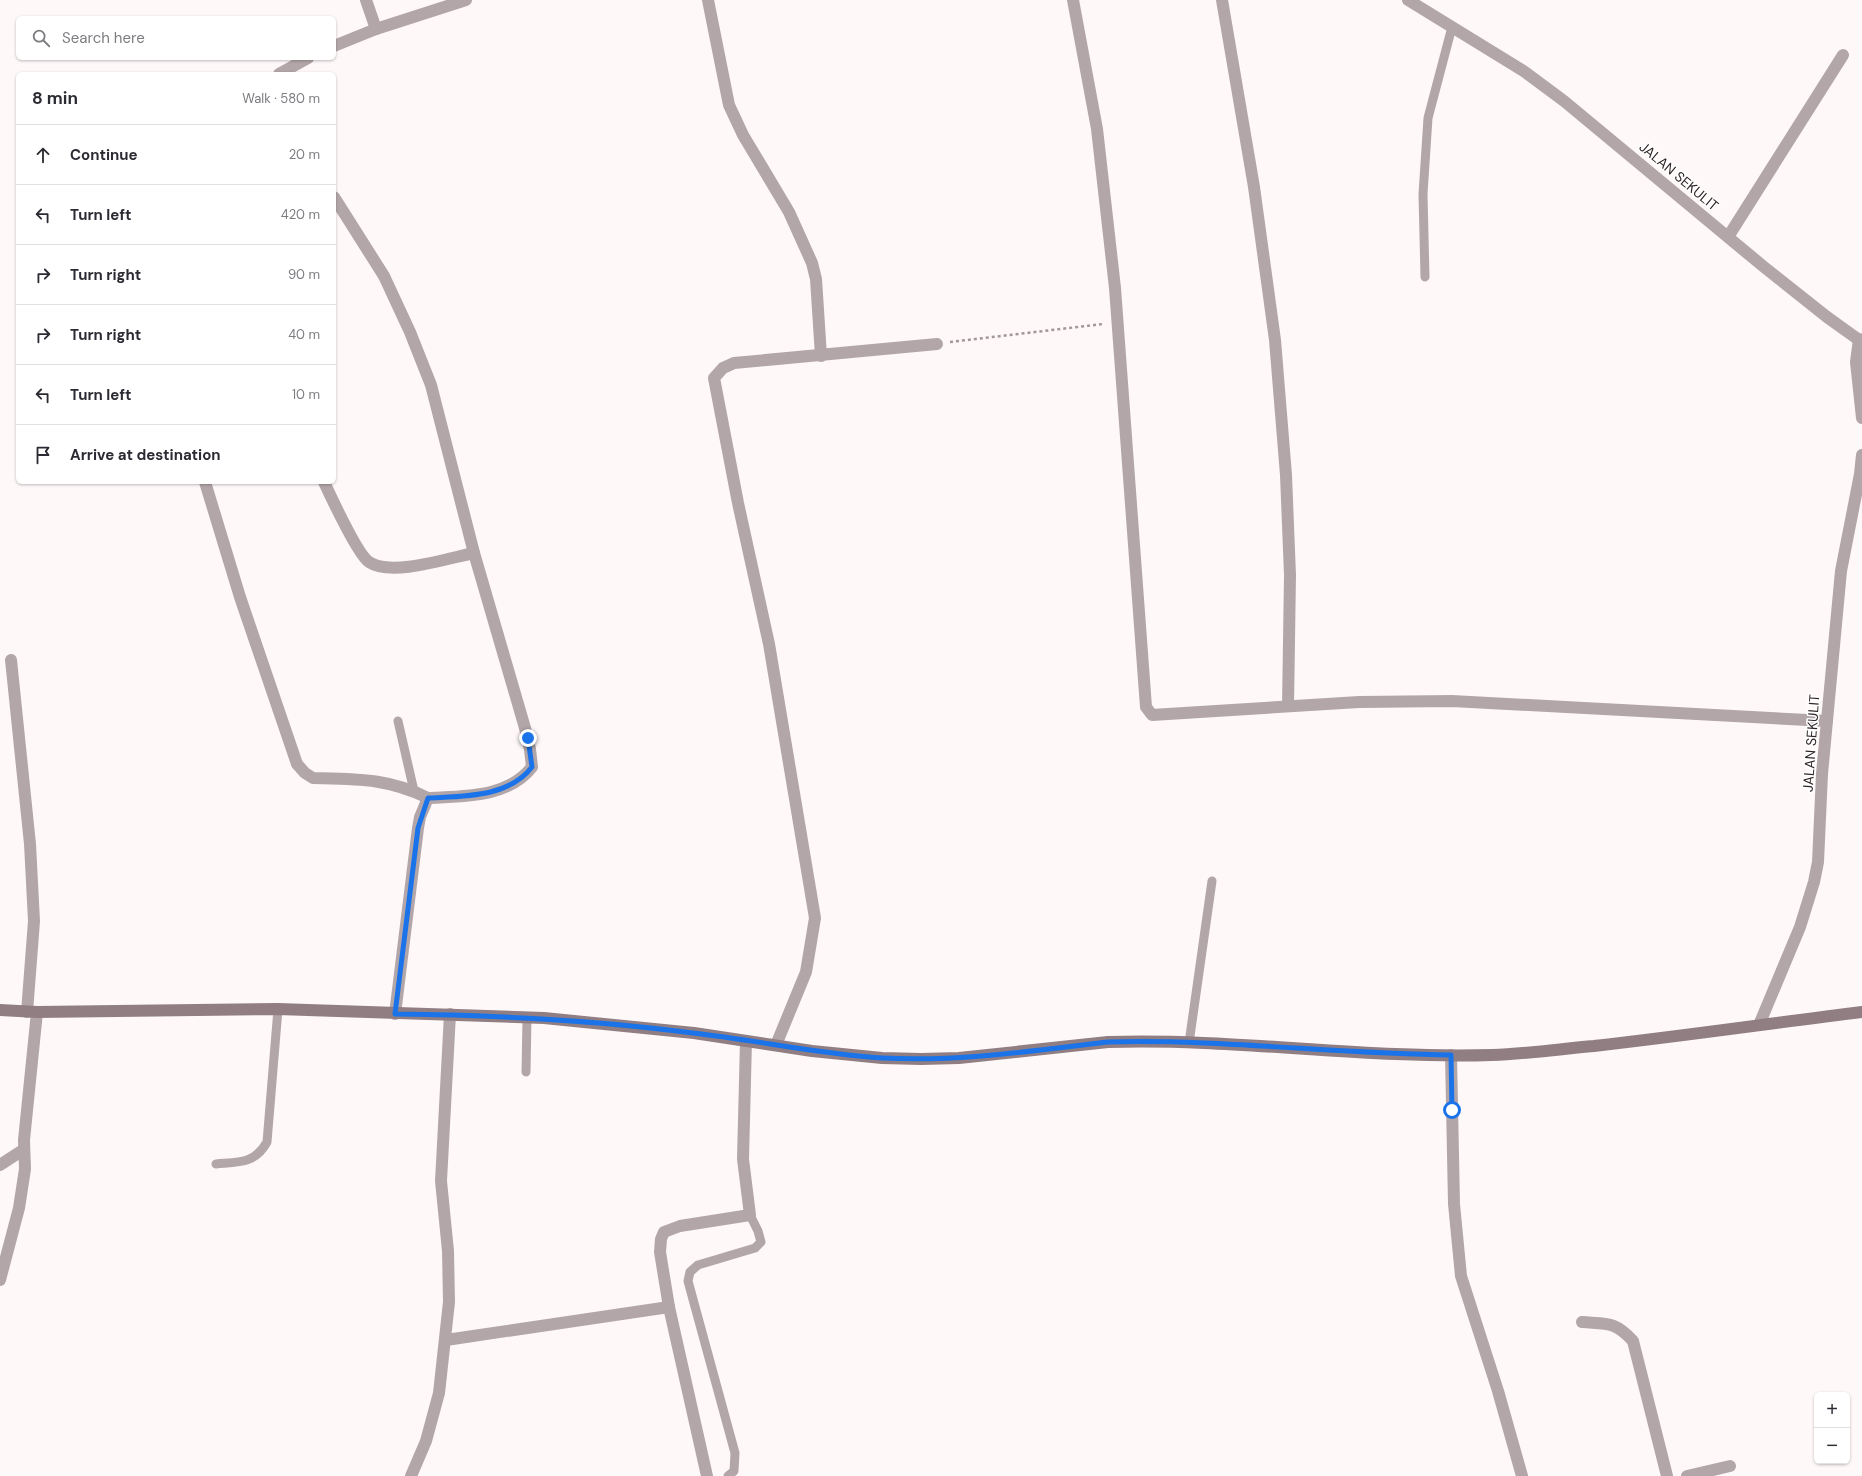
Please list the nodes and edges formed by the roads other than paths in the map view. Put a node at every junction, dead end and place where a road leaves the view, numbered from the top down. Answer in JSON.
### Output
{"nodes":[{"id":1,"x":366,"y":0,"type":"edge"},
{"id":2,"x":466,"y":0,"type":"edge"},
{"id":3,"x":708,"y":0,"type":"edge"},
{"id":4,"x":1073,"y":0,"type":"edge"},
{"id":5,"x":1222,"y":0,"type":"edge"},
{"id":6,"x":1408,"y":0,"type":"edge"},
{"id":7,"x":1452,"y":26,"type":"junction"},
{"id":8,"x":376,"y":30,"type":"junction"},
{"id":9,"x":336,"y":45,"type":"edge"},
{"id":10,"x":1843,"y":56,"type":"dead end"},
{"id":11,"x":304,"y":60,"type":"edge"},
{"id":12,"x":283,"y":72,"type":"edge"},
{"id":13,"x":336,"y":200,"type":"edge"},
{"id":14,"x":1728,"y":237,"type":"junction"},
{"id":15,"x":1425,"y":277,"type":"dead end"},
{"id":16,"x":1860,"y":340,"type":"edge"},
{"id":17,"x":937,"y":344,"type":"road end"},
{"id":18,"x":821,"y":356,"type":"junction"},
{"id":19,"x":1862,"y":418,"type":"edge"},
{"id":20,"x":1862,"y":455,"type":"edge"},
{"id":21,"x":206,"y":484,"type":"edge"},
{"id":22,"x":325,"y":484,"type":"edge"},
{"id":23,"x":474,"y":552,"type":"junction"},
{"id":24,"x":11,"y":660,"type":"dead end"},
{"id":25,"x":1288,"y":706,"type":"junction"},
{"id":26,"x":398,"y":722,"type":"dead end"},
{"id":27,"x":1827,"y":722,"type":"junction"},
{"id":28,"x":414,"y":791,"type":"junction"},
{"id":29,"x":428,"y":798,"type":"junction"},
{"id":30,"x":1212,"y":881,"type":"dead end"},
{"id":31,"x":278,"y":1009,"type":"junction"},
{"id":32,"x":0,"y":1010,"type":"edge"},
{"id":33,"x":32,"y":1012,"type":"junction"},
{"id":34,"x":1862,"y":1012,"type":"edge"},
{"id":35,"x":395,"y":1014,"type":"junction"},
{"id":36,"x":450,"y":1014,"type":"junction"},
{"id":37,"x":528,"y":1018,"type":"junction"},
{"id":38,"x":1759,"y":1025,"type":"junction"},
{"id":39,"x":746,"y":1041,"type":"junction"},
{"id":40,"x":1190,"y":1043,"type":"junction"},
{"id":41,"x":776,"y":1045,"type":"junction"},
{"id":42,"x":1451,"y":1055,"type":"junction"},
{"id":43,"x":526,"y":1072,"type":"dead end"},
{"id":44,"x":23,"y":1150,"type":"junction"},
{"id":45,"x":216,"y":1164,"type":"dead end"},
{"id":46,"x":0,"y":1166,"type":"edge"},
{"id":47,"x":750,"y":1215,"type":"junction"},
{"id":48,"x":0,"y":1280,"type":"edge"},
{"id":49,"x":669,"y":1307,"type":"junction"},
{"id":50,"x":1582,"y":1322,"type":"dead end"},
{"id":51,"x":446,"y":1340,"type":"junction"},
{"id":52,"x":1730,"y":1466,"type":"dead end"},
{"id":53,"x":411,"y":1476,"type":"edge"},
{"id":54,"x":707,"y":1476,"type":"edge"},
{"id":55,"x":728,"y":1476,"type":"edge"},
{"id":56,"x":1522,"y":1476,"type":"edge"},
{"id":57,"x":1667,"y":1476,"type":"edge"},
{"id":58,"x":1687,"y":1476,"type":"edge"}],
"edges":[{"from":1,"to":8,"type":"street"},
{"from":2,"to":8,"type":"street"},
{"from":3,"to":18,"type":"street"},
{"from":4,"to":25,"type":"street"},
{"from":5,"to":25,"type":"street"},
{"from":6,"to":7,"type":"street","name":"JALAN SEKULIT"},
{"from":7,"to":14,"type":"street","name":"JALAN SEKULIT"},
{"from":7,"to":15,"type":"lane"},
{"from":8,"to":9,"type":"street"},
{"from":10,"to":14,"type":"street"},
{"from":11,"to":12,"type":"street"},
{"from":13,"to":23,"type":"street"},
{"from":14,"to":16,"type":"street","name":"JALAN SEKULIT"},
{"from":16,"to":19,"type":"street","name":"JALAN SEKULIT"},
{"from":17,"to":18,"type":"street"},
{"from":18,"to":41,"type":"street"},
{"from":20,"to":27,"type":"street","name":"JALAN SEKULIT"},
{"from":21,"to":28,"type":"street"},
{"from":22,"to":23,"type":"street"},
{"from":23,"to":29,"type":"street"},
{"from":24,"to":33,"type":"street"},
{"from":25,"to":27,"type":"street"},
{"from":26,"to":28,"type":"lane"},
{"from":27,"to":38,"type":"street","name":"JALAN SEKULIT"},
{"from":28,"to":29,"type":"street"},
{"from":29,"to":35,"type":"street"},
{"from":30,"to":40,"type":"lane"},
{"from":31,"to":33,"type":"street"},
{"from":31,"to":35,"type":"street"},
{"from":31,"to":45,"type":"lane"},
{"from":32,"to":33,"type":"street"},
{"from":33,"to":44,"type":"street"},
{"from":34,"to":38,"type":"street"},
{"from":35,"to":36,"type":"street"},
{"from":36,"to":37,"type":"street"},
{"from":36,"to":51,"type":"street"},
{"from":37,"to":39,"type":"street"},
{"from":37,"to":43,"type":"lane"},
{"from":38,"to":42,"type":"street"},
{"from":39,"to":41,"type":"street"},
{"from":39,"to":47,"type":"street"},
{"from":40,"to":41,"type":"street"},
{"from":40,"to":42,"type":"street"},
{"from":42,"to":56,"type":"street"},
{"from":44,"to":46,"type":"street"},
{"from":44,"to":48,"type":"street"},
{"from":47,"to":49,"type":"street"},
{"from":47,"to":55,"type":"lane"},
{"from":49,"to":51,"type":"street"},
{"from":49,"to":54,"type":"street"},
{"from":50,"to":57,"type":"street"},
{"from":51,"to":53,"type":"street"},
{"from":52,"to":58,"type":"street"}]}
